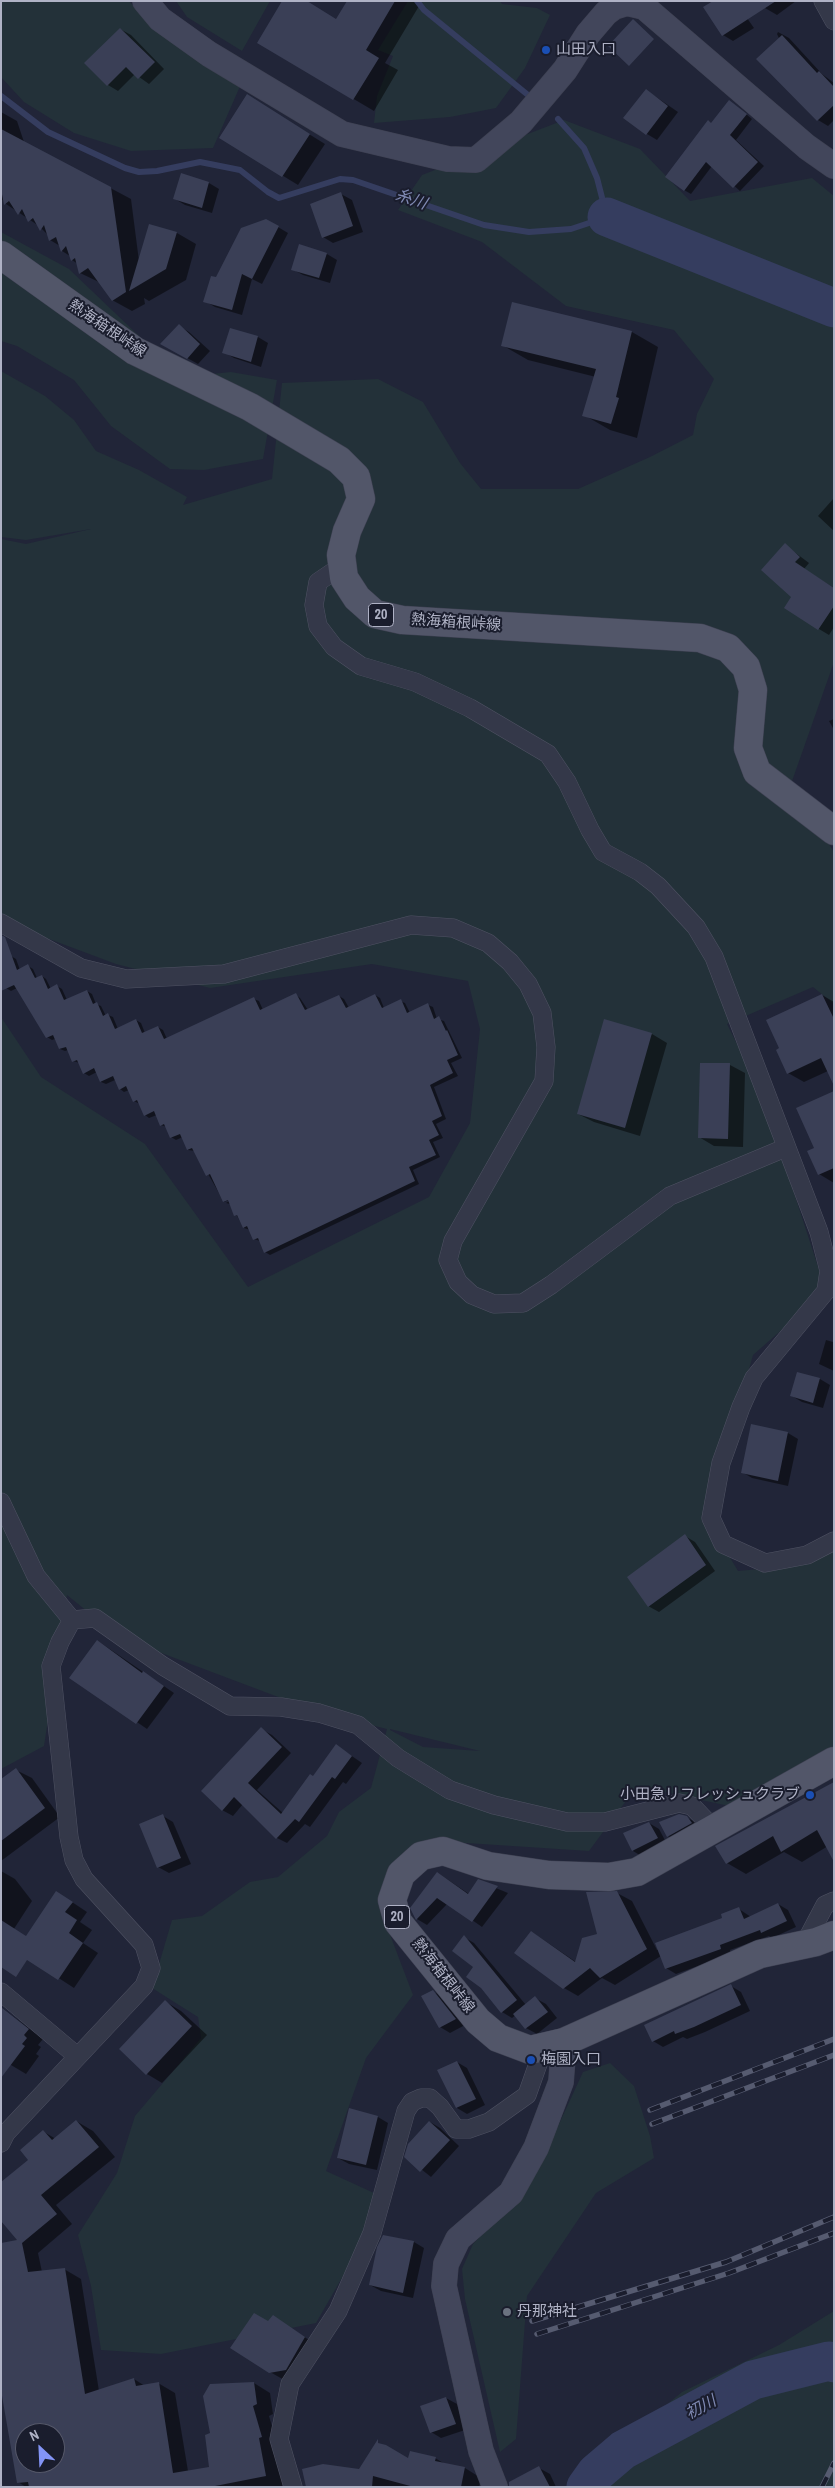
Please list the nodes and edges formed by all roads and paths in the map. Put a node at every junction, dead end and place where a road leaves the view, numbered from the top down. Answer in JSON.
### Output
{"nodes":[{"id":1,"x":145,"y":1,"type":"edge"},
{"id":2,"x":823,"y":1,"type":"edge"},
{"id":3,"x":834,"y":21,"type":"edge"},
{"id":4,"x":831,"y":157,"type":"edge"},
{"id":5,"x":1,"y":255,"type":"edge"},
{"id":6,"x":343,"y":565,"type":"junction"},
{"id":7,"x":834,"y":831,"type":"edge"},
{"id":8,"x":1,"y":923,"type":"edge"},
{"id":9,"x":786,"y":1148,"type":"junction"},
{"id":10,"x":1,"y":1502,"type":"edge"},
{"id":11,"x":834,"y":1541,"type":"edge"},
{"id":12,"x":72,"y":1620,"type":"junction"},
{"id":13,"x":834,"y":1760,"type":"edge"},
{"id":14,"x":713,"y":1828,"type":"junction"},
{"id":15,"x":834,"y":1901,"type":"edge"},
{"id":16,"x":834,"y":1935,"type":"edge"},
{"id":17,"x":804,"y":1945,"type":"junction"},
{"id":18,"x":1,"y":1992,"type":"edge"},
{"id":19,"x":554,"y":2045,"type":"junction"},
{"id":20,"x":77,"y":2056,"type":"junction"},
{"id":21,"x":1,"y":2143,"type":"edge"},
{"id":22,"x":293,"y":2487,"type":"edge"},
{"id":23,"x":495,"y":2487,"type":"edge"}],
"edges":[{"from":1,"to":4,"type":"street"},
{"from":2,"to":3,"type":"street"},
{"from":5,"to":6,"type":"main road","name":"熱海箱根峠線","number":"20"},
{"from":6,"to":7,"type":"main road","name":"熱海箱根峠線","number":"20"},
{"from":6,"to":9,"type":"street"},
{"from":8,"to":9,"type":"street"},
{"from":9,"to":11,"type":"street"},
{"from":10,"to":12,"type":"street"},
{"from":12,"to":14,"type":"street"},
{"from":12,"to":20,"type":"street"},
{"from":13,"to":14,"type":"main road","name":"熱海箱根峠線","number":"20"},
{"from":14,"to":19,"type":"main road","name":"熱海箱根峠線","number":"20"},
{"from":15,"to":17,"type":"street"},
{"from":16,"to":17,"type":"main road","name":"熱海箱根峠線","number":"20"},
{"from":17,"to":19,"type":"main road","name":"熱海箱根峠線","number":"20"},
{"from":18,"to":20,"type":"street"},
{"from":19,"to":22,"type":"street"},
{"from":19,"to":23,"type":"street"},
{"from":20,"to":21,"type":"street"}]}
